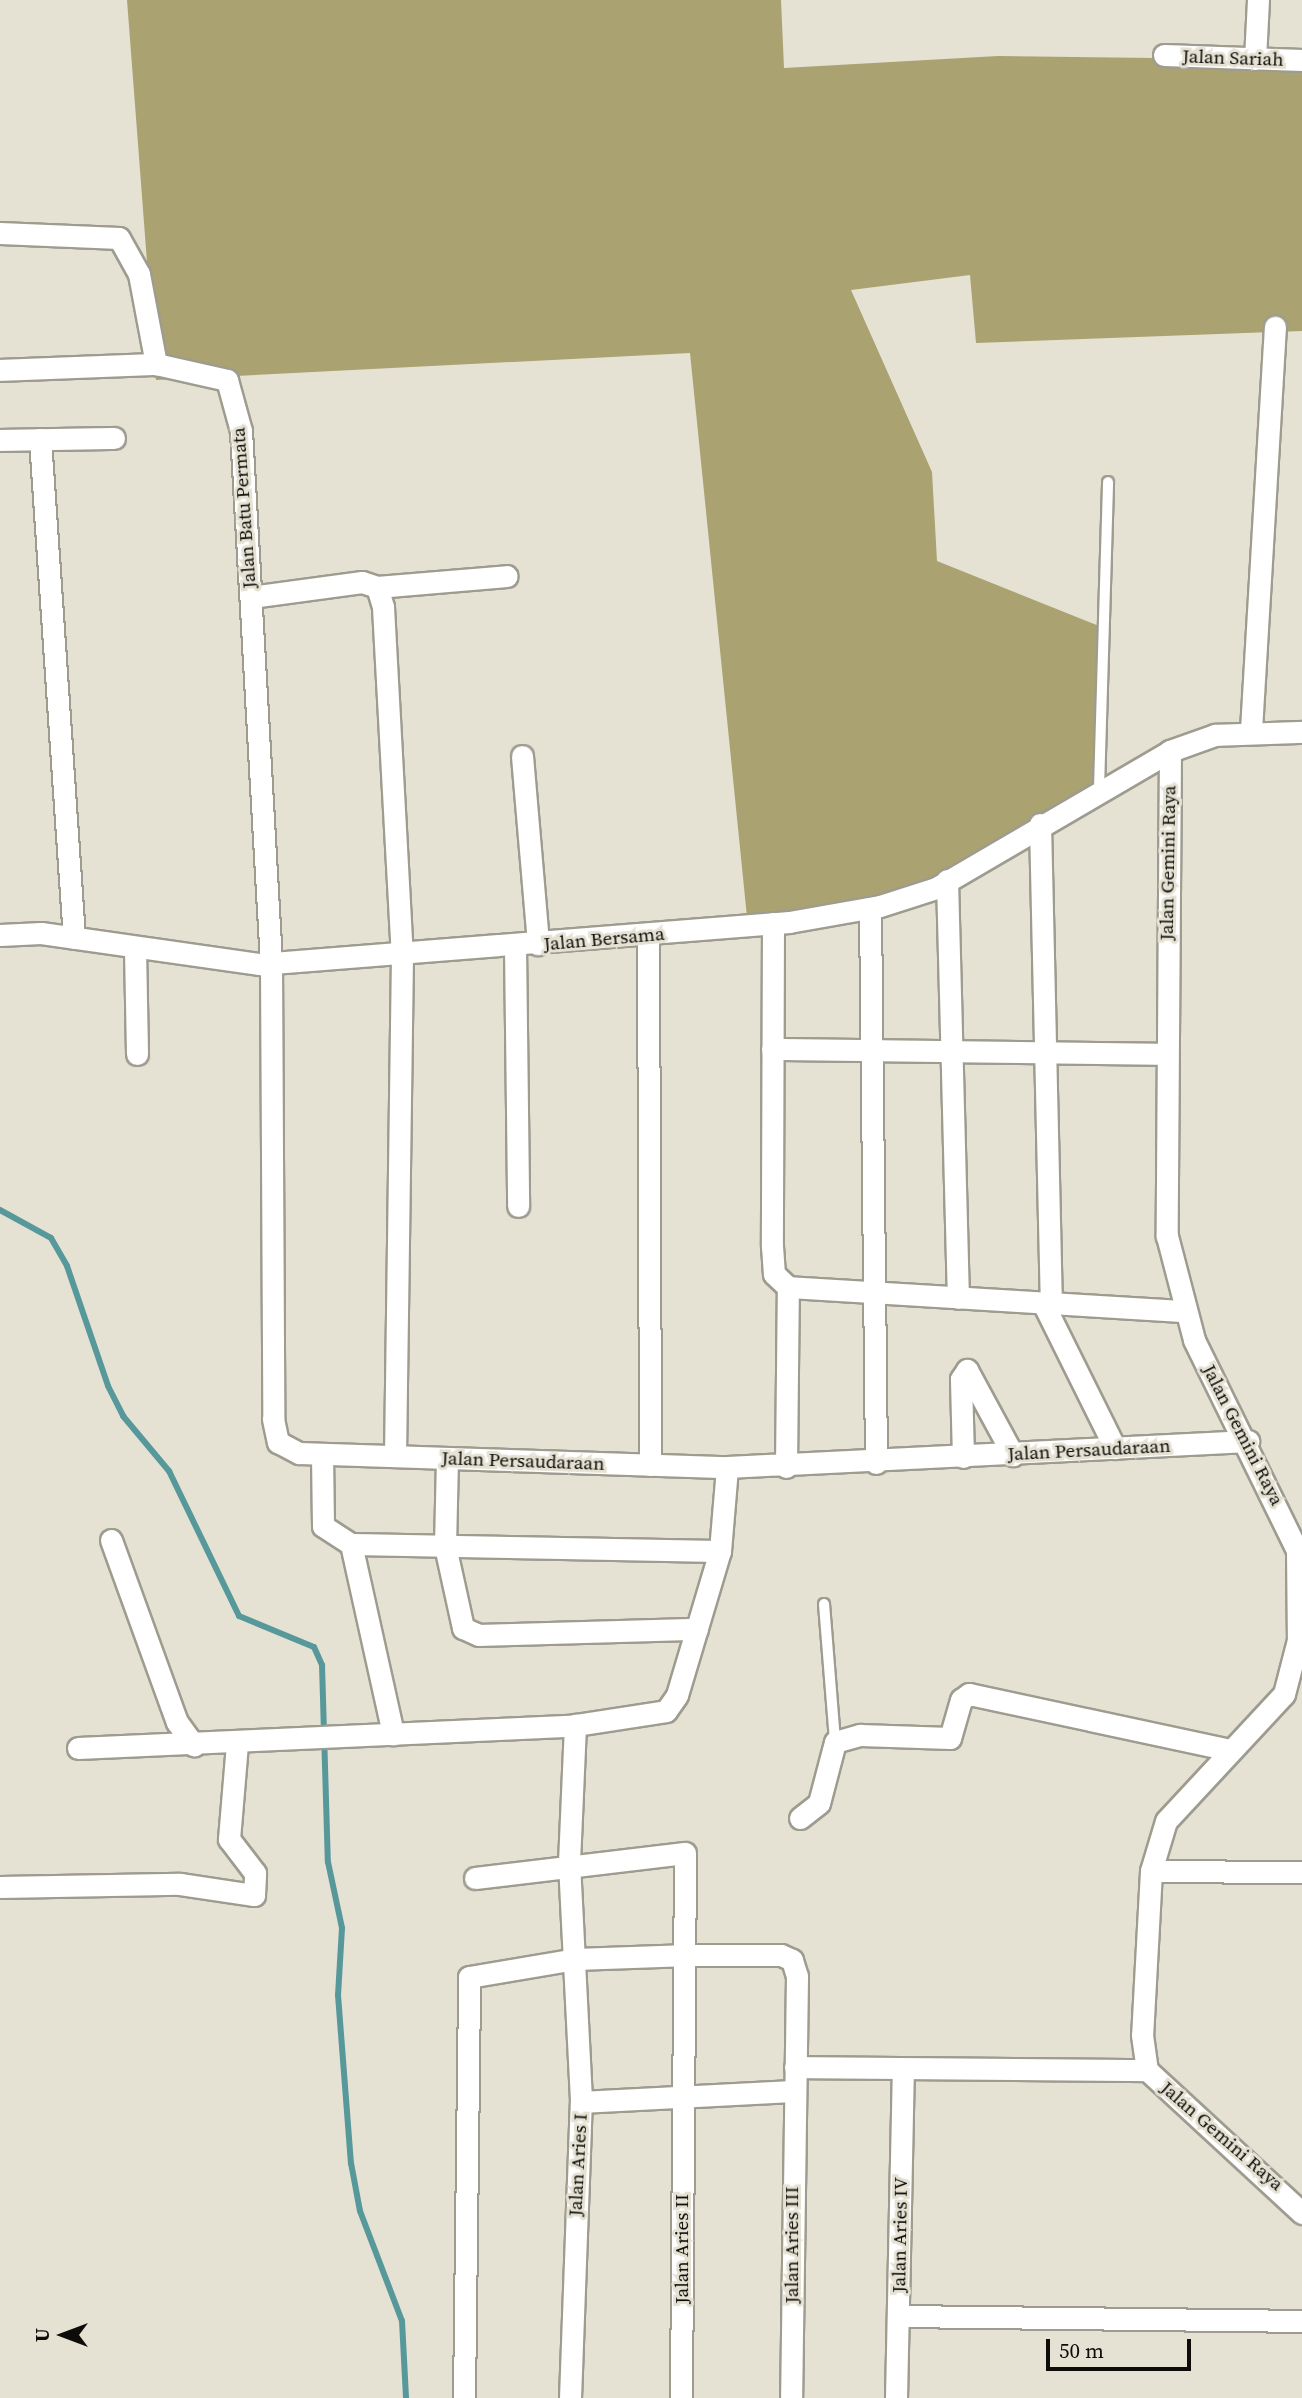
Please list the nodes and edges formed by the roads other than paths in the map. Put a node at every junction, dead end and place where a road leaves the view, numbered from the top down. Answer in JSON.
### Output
{"nodes":[{"id":1,"x":1258,"y":0,"type":"edge"},
{"id":2,"x":1164,"y":55,"type":"dead end"},
{"id":3,"x":1255,"y":59,"type":"junction"},
{"id":4,"x":1302,"y":60,"type":"edge"},
{"id":5,"x":0,"y":233,"type":"edge"},
{"id":6,"x":1275,"y":327,"type":"dead end"},
{"id":7,"x":156,"y":364,"type":"junction"},
{"id":8,"x":0,"y":370,"type":"edge"},
{"id":9,"x":114,"y":438,"type":"dead end"},
{"id":10,"x":40,"y":439,"type":"junction"},
{"id":11,"x":0,"y":440,"type":"edge"},
{"id":12,"x":1108,"y":482,"type":"dead end"},
{"id":13,"x":508,"y":576,"type":"dead end"},
{"id":14,"x":377,"y":587,"type":"junction"},
{"id":15,"x":251,"y":597,"type":"junction"},
{"id":16,"x":1251,"y":730,"type":"junction"},
{"id":17,"x":1302,"y":732,"type":"edge"},
{"id":18,"x":1170,"y":751,"type":"junction"},
{"id":19,"x":522,"y":756,"type":"dead end"},
{"id":20,"x":1099,"y":788,"type":"junction"},
{"id":21,"x":1040,"y":824,"type":"junction"},
{"id":22,"x":947,"y":880,"type":"junction"},
{"id":23,"x":870,"y":908,"type":"junction"},
{"id":24,"x":773,"y":923,"type":"junction"},
{"id":25,"x":0,"y":934,"type":"edge"},
{"id":26,"x":648,"y":934,"type":"junction"},
{"id":27,"x":74,"y":938,"type":"junction"},
{"id":28,"x":538,"y":944,"type":"junction"},
{"id":29,"x":515,"y":946,"type":"junction"},
{"id":30,"x":135,"y":949,"type":"junction"},
{"id":31,"x":402,"y":955,"type":"junction"},
{"id":32,"x":271,"y":963,"type":"junction"},
{"id":33,"x":772,"y":1049,"type":"junction"},
{"id":34,"x":872,"y":1050,"type":"junction"},
{"id":35,"x":952,"y":1051,"type":"junction"},
{"id":36,"x":1045,"y":1052,"type":"junction"},
{"id":37,"x":137,"y":1054,"type":"dead end"},
{"id":38,"x":1166,"y":1054,"type":"junction"},
{"id":39,"x":518,"y":1206,"type":"dead end"},
{"id":40,"x":788,"y":1287,"type":"junction"},
{"id":41,"x":877,"y":1293,"type":"junction"},
{"id":42,"x":958,"y":1298,"type":"junction"},
{"id":43,"x":1047,"y":1303,"type":"junction"},
{"id":44,"x":1184,"y":1311,"type":"junction"},
{"id":45,"x":1248,"y":1441,"type":"junction"},
{"id":46,"x":1115,"y":1448,"type":"junction"},
{"id":47,"x":322,"y":1454,"type":"junction"},
{"id":48,"x":1013,"y":1455,"type":"junction"},
{"id":49,"x":395,"y":1456,"type":"junction"},
{"id":50,"x":963,"y":1457,"type":"junction"},
{"id":51,"x":447,"y":1458,"type":"junction"},
{"id":52,"x":876,"y":1463,"type":"junction"},
{"id":53,"x":650,"y":1465,"type":"junction"},
{"id":54,"x":727,"y":1467,"type":"junction"},
{"id":55,"x":786,"y":1467,"type":"junction"},
{"id":56,"x":111,"y":1540,"type":"dead end"},
{"id":57,"x":351,"y":1544,"type":"junction"},
{"id":58,"x":445,"y":1546,"type":"junction"},
{"id":59,"x":720,"y":1551,"type":"junction"},
{"id":60,"x":1299,"y":1558,"type":"edge"},
{"id":61,"x":824,"y":1605,"type":"dead end"},
{"id":62,"x":697,"y":1629,"type":"junction"},
{"id":63,"x":1294,"y":1686,"type":"edge"},
{"id":64,"x":575,"y":1725,"type":"junction"},
{"id":65,"x":393,"y":1734,"type":"junction"},
{"id":66,"x":237,"y":1742,"type":"junction"},
{"id":67,"x":835,"y":1742,"type":"junction"},
{"id":68,"x":194,"y":1745,"type":"junction"},
{"id":69,"x":78,"y":1748,"type":"dead end"},
{"id":70,"x":1230,"y":1750,"type":"junction"},
{"id":71,"x":800,"y":1818,"type":"dead end"},
{"id":72,"x":569,"y":1863,"type":"junction"},
{"id":73,"x":1151,"y":1871,"type":"junction"},
{"id":74,"x":1302,"y":1872,"type":"edge"},
{"id":75,"x":475,"y":1878,"type":"dead end"},
{"id":76,"x":0,"y":1887,"type":"edge"},
{"id":77,"x":689,"y":1955,"type":"junction"},
{"id":78,"x":575,"y":1959,"type":"junction"},
{"id":79,"x":795,"y":2067,"type":"junction"},
{"id":80,"x":1147,"y":2070,"type":"junction"},
{"id":81,"x":903,"y":2072,"type":"junction"},
{"id":82,"x":792,"y":2091,"type":"junction"},
{"id":83,"x":682,"y":2101,"type":"junction"},
{"id":84,"x":581,"y":2102,"type":"junction"},
{"id":85,"x":1302,"y":2213,"type":"edge"},
{"id":86,"x":898,"y":2316,"type":"junction"},
{"id":87,"x":1302,"y":2321,"type":"edge"},
{"id":88,"x":464,"y":2398,"type":"edge"},
{"id":89,"x":570,"y":2398,"type":"edge"},
{"id":90,"x":681,"y":2398,"type":"edge"},
{"id":91,"x":792,"y":2398,"type":"edge"},
{"id":92,"x":896,"y":2398,"type":"edge"}],
"edges":[{"from":1,"to":3,"type":"street"},
{"from":2,"to":3,"type":"street","name":"Jalan Sariah"},
{"from":3,"to":4,"type":"street","name":"Jalan Sariah"},
{"from":5,"to":7,"type":"street"},
{"from":6,"to":16,"type":"street"},
{"from":7,"to":8,"type":"street","name":"Jalan Batu Permata"},
{"from":7,"to":15,"type":"street","name":"Jalan Batu Permata"},
{"from":9,"to":10,"type":"street"},
{"from":10,"to":11,"type":"street"},
{"from":10,"to":27,"type":"street"},
{"from":12,"to":20,"type":"lane"},
{"from":13,"to":14,"type":"street"},
{"from":14,"to":15,"type":"street"},
{"from":14,"to":31,"type":"street"},
{"from":15,"to":32,"type":"street","name":"Jalan Batu Permata"},
{"from":16,"to":17,"type":"street","name":"Jalan Bersama"},
{"from":16,"to":18,"type":"street","name":"Jalan Bersama"},
{"from":18,"to":20,"type":"street","name":"Jalan Bersama"},
{"from":18,"to":38,"type":"street","name":"Jalan Gemini Raya"},
{"from":19,"to":28,"type":"street"},
{"from":20,"to":21,"type":"street","name":"Jalan Bersama"},
{"from":21,"to":22,"type":"street","name":"Jalan Bersama"},
{"from":21,"to":36,"type":"street"},
{"from":22,"to":23,"type":"street","name":"Jalan Bersama"},
{"from":22,"to":35,"type":"street"},
{"from":23,"to":24,"type":"street","name":"Jalan Bersama"},
{"from":23,"to":34,"type":"street"},
{"from":24,"to":26,"type":"street","name":"Jalan Bersama"},
{"from":24,"to":33,"type":"street"},
{"from":25,"to":27,"type":"street","name":"Jalan Bersama"},
{"from":26,"to":28,"type":"street","name":"Jalan Bersama"},
{"from":26,"to":53,"type":"street"},
{"from":27,"to":30,"type":"street","name":"Jalan Bersama"},
{"from":28,"to":29,"type":"street","name":"Jalan Bersama"},
{"from":29,"to":31,"type":"street","name":"Jalan Bersama"},
{"from":29,"to":39,"type":"street"},
{"from":30,"to":32,"type":"street","name":"Jalan Bersama"},
{"from":30,"to":37,"type":"street"},
{"from":31,"to":32,"type":"street","name":"Jalan Bersama"},
{"from":31,"to":49,"type":"street"},
{"from":32,"to":47,"type":"street","name":"Jalan Persaudaraan"},
{"from":33,"to":34,"type":"street"},
{"from":33,"to":40,"type":"street"},
{"from":34,"to":35,"type":"street"},
{"from":34,"to":41,"type":"street"},
{"from":35,"to":36,"type":"street"},
{"from":35,"to":42,"type":"street"},
{"from":36,"to":38,"type":"street"},
{"from":36,"to":43,"type":"street"},
{"from":38,"to":44,"type":"street","name":"Jalan Gemini Raya"},
{"from":40,"to":41,"type":"street"},
{"from":40,"to":55,"type":"street"},
{"from":41,"to":42,"type":"street"},
{"from":41,"to":52,"type":"street"},
{"from":42,"to":43,"type":"street"},
{"from":43,"to":44,"type":"street"},
{"from":43,"to":46,"type":"street"},
{"from":44,"to":45,"type":"street","name":"Jalan Gemini Raya"},
{"from":45,"to":46,"type":"street","name":"Jalan Persaudaraan"},
{"from":45,"to":60,"type":"street","name":"Jalan Gemini Raya"},
{"from":46,"to":48,"type":"street","name":"Jalan Persaudaraan"},
{"from":47,"to":49,"type":"street","name":"Jalan Persaudaraan"},
{"from":47,"to":57,"type":"street"},
{"from":48,"to":50,"type":"street","name":"Jalan Persaudaraan"},
{"from":48,"to":50,"type":"street"},
{"from":49,"to":51,"type":"street","name":"Jalan Persaudaraan"},
{"from":50,"to":52,"type":"street","name":"Jalan Persaudaraan"},
{"from":51,"to":53,"type":"street","name":"Jalan Persaudaraan"},
{"from":51,"to":58,"type":"street"},
{"from":52,"to":55,"type":"street","name":"Jalan Persaudaraan"},
{"from":53,"to":54,"type":"street","name":"Jalan Persaudaraan"},
{"from":54,"to":55,"type":"street","name":"Jalan Persaudaraan"},
{"from":54,"to":59,"type":"street"},
{"from":56,"to":68,"type":"street"},
{"from":57,"to":58,"type":"street"},
{"from":57,"to":65,"type":"street"},
{"from":58,"to":59,"type":"street"},
{"from":58,"to":62,"type":"street"},
{"from":59,"to":62,"type":"street"},
{"from":60,"to":63,"type":"street","name":"Jalan Gemini Raya"},
{"from":61,"to":67,"type":"lane"},
{"from":62,"to":64,"type":"street"},
{"from":63,"to":70,"type":"street","name":"Jalan Gemini Raya"},
{"from":64,"to":65,"type":"street"},
{"from":64,"to":72,"type":"street"},
{"from":65,"to":66,"type":"street"},
{"from":66,"to":68,"type":"street"},
{"from":66,"to":76,"type":"street"},
{"from":67,"to":70,"type":"street"},
{"from":67,"to":71,"type":"street"},
{"from":68,"to":69,"type":"street"},
{"from":70,"to":73,"type":"street","name":"Jalan Gemini Raya"},
{"from":72,"to":75,"type":"street"},
{"from":72,"to":77,"type":"street","name":"Jalan Aries II"},
{"from":72,"to":78,"type":"street"},
{"from":73,"to":74,"type":"street"},
{"from":73,"to":80,"type":"street","name":"Jalan Gemini Raya"},
{"from":77,"to":78,"type":"street"},
{"from":77,"to":79,"type":"street","name":"Jalan Aries III"},
{"from":77,"to":83,"type":"street","name":"Jalan Aries II"},
{"from":78,"to":84,"type":"street"},
{"from":78,"to":88,"type":"street"},
{"from":79,"to":81,"type":"street"},
{"from":79,"to":82,"type":"street","name":"Jalan Aries III"},
{"from":80,"to":81,"type":"street"},
{"from":80,"to":85,"type":"street","name":"Jalan Gemini Raya"},
{"from":81,"to":86,"type":"street","name":"Jalan Aries IV"},
{"from":82,"to":83,"type":"street","name":"Jalan Aries I"},
{"from":82,"to":91,"type":"street","name":"Jalan Aries III"},
{"from":83,"to":84,"type":"street","name":"Jalan Aries I"},
{"from":83,"to":90,"type":"street","name":"Jalan Aries II"},
{"from":84,"to":89,"type":"street","name":"Jalan Aries I"},
{"from":86,"to":87,"type":"street"},
{"from":86,"to":92,"type":"street","name":"Jalan Aries IV"}]}
